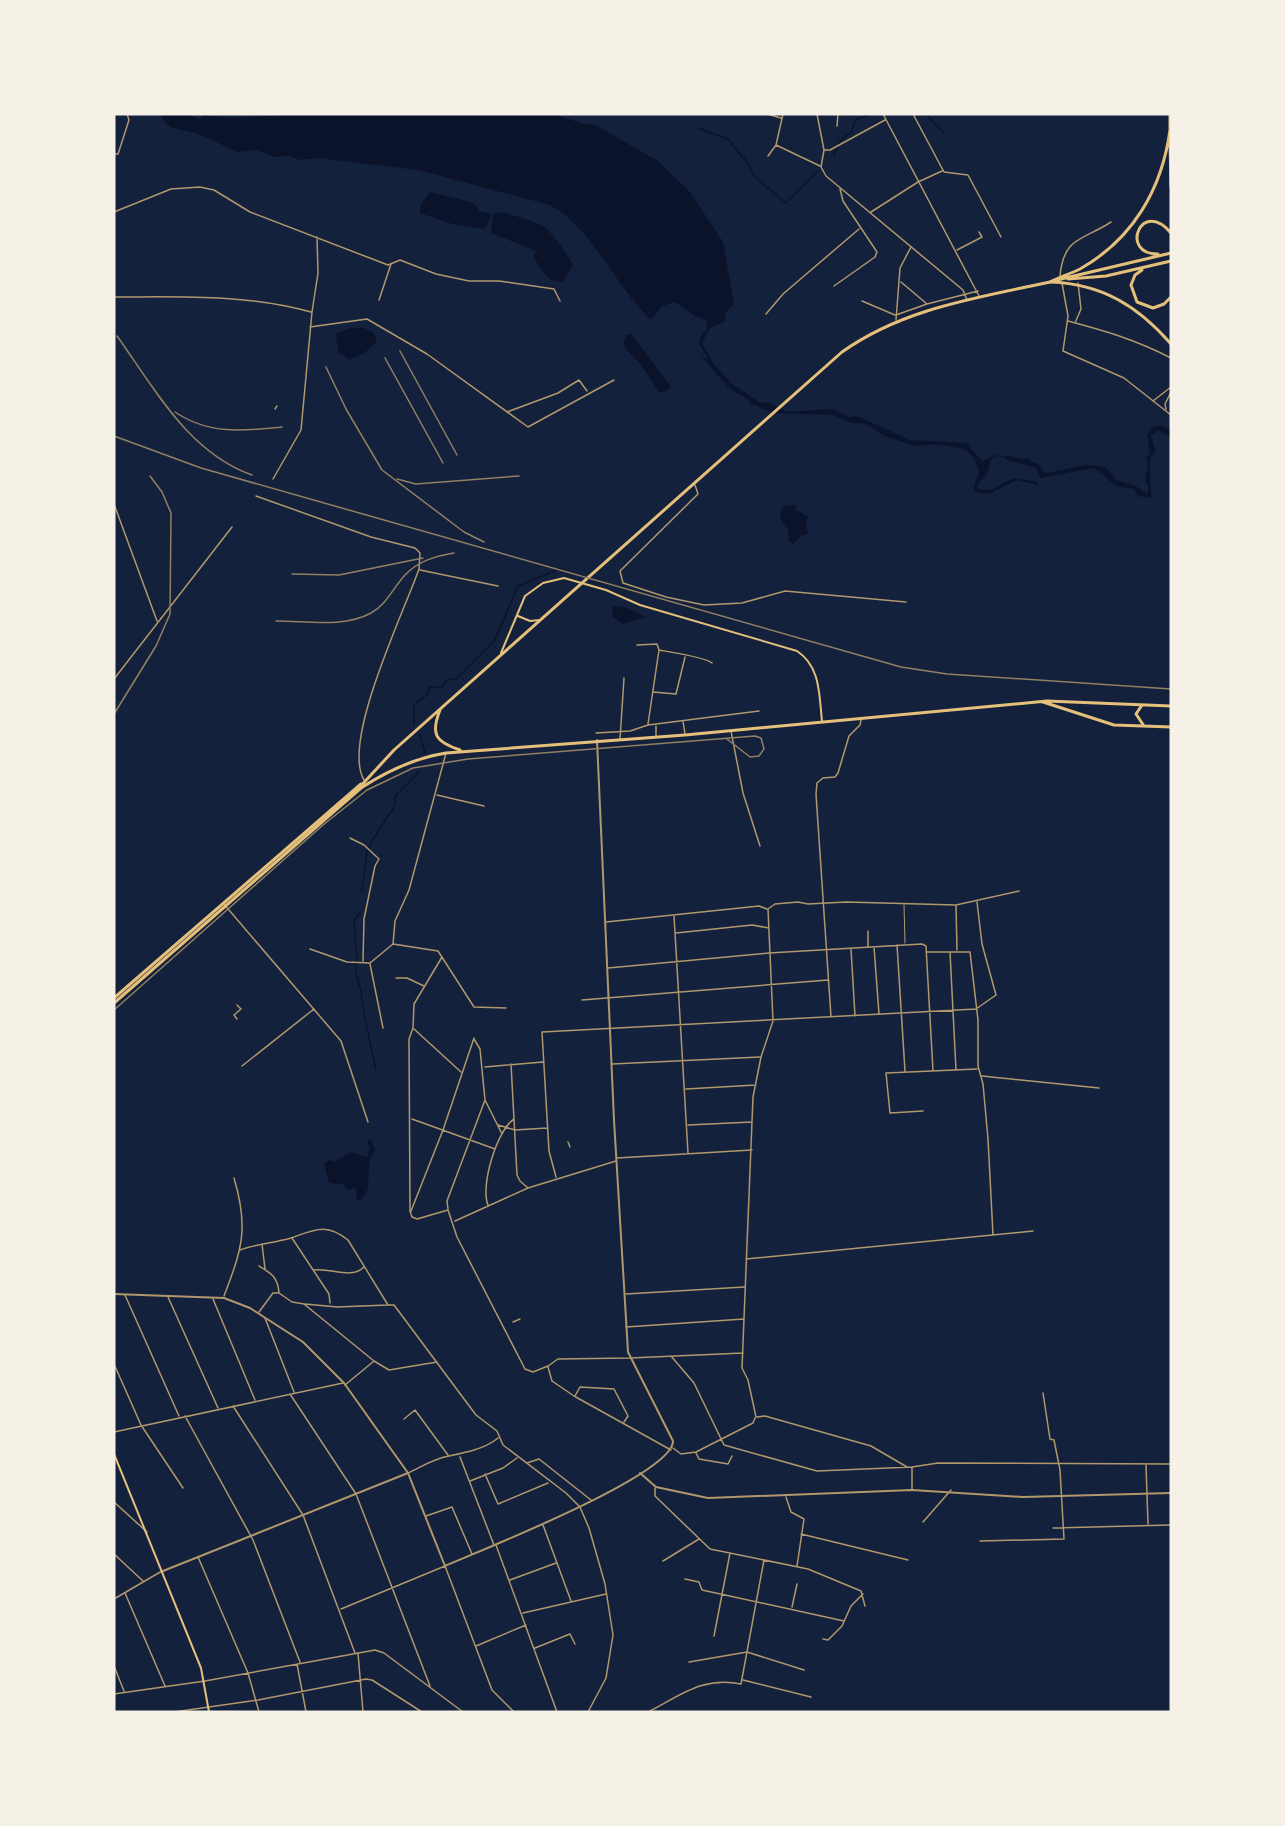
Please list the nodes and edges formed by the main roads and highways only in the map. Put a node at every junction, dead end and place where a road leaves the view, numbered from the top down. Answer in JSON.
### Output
{"nodes":[{"id":1,"x":1170,"y":114,"type":"edge"},
{"id":2,"x":1170,"y":132,"type":"edge"},
{"id":3,"x":1171,"y":187,"type":"edge"},
{"id":4,"x":1171,"y":233,"type":"edge"},
{"id":5,"x":1171,"y":253,"type":"edge"},
{"id":6,"x":1165,"y":254,"type":"junction"},
{"id":7,"x":1171,"y":261,"type":"edge"},
{"id":8,"x":1154,"y":265,"type":"junction"},
{"id":9,"x":1060,"y":280,"type":"junction"},
{"id":10,"x":1171,"y":297,"type":"edge"},
{"id":11,"x":1171,"y":344,"type":"edge"},
{"id":12,"x":517,"y":615,"type":"junction"},
{"id":13,"x":540,"y":620,"type":"junction"},
{"id":14,"x":500,"y":657,"type":"junction"},
{"id":15,"x":1041,"y":702,"type":"junction"},
{"id":16,"x":1147,"y":704,"type":"junction"},
{"id":17,"x":1171,"y":705,"type":"edge"},
{"id":18,"x":441,"y":709,"type":"junction"},
{"id":19,"x":822,"y":721,"type":"junction"},
{"id":20,"x":1147,"y":727,"type":"junction"},
{"id":21,"x":1171,"y":727,"type":"edge"},
{"id":22,"x":447,"y":746,"type":"junction"},
{"id":23,"x":462,"y":751,"type":"junction"},
{"id":24,"x":446,"y":753,"type":"junction"},
{"id":25,"x":364,"y":781,"type":"junction"},
{"id":26,"x":352,"y":796,"type":"junction"},
{"id":27,"x":224,"y":903,"type":"junction"},
{"id":28,"x":116,"y":996,"type":"edge"},
{"id":29,"x":114,"y":1003,"type":"edge"},
{"id":30,"x":114,"y":1454,"type":"edge"},
{"id":31,"x":209,"y":1712,"type":"edge"}],
"edges":[{"from":1,"to":2,"type":"main road"},
{"from":2,"to":3,"type":"main road"},
{"from":2,"to":9,"type":"main road"},
{"from":4,"to":6,"type":"main road"},
{"from":5,"to":6,"type":"main road"},
{"from":6,"to":9,"type":"main road"},
{"from":7,"to":8,"type":"main road"},
{"from":8,"to":9,"type":"main road"},
{"from":8,"to":10,"type":"main road"},
{"from":9,"to":11,"type":"main road"},
{"from":9,"to":13,"type":"main road"},
{"from":12,"to":13,"type":"main road"},
{"from":12,"to":14,"type":"main road"},
{"from":12,"to":19,"type":"main road"},
{"from":13,"to":14,"type":"main road"},
{"from":14,"to":18,"type":"main road"},
{"from":15,"to":16,"type":"main road"},
{"from":15,"to":19,"type":"main road"},
{"from":15,"to":20,"type":"main road"},
{"from":16,"to":17,"type":"main road"},
{"from":16,"to":20,"type":"main road"},
{"from":18,"to":22,"type":"main road"},
{"from":18,"to":25,"type":"main road"},
{"from":19,"to":23,"type":"main road"},
{"from":20,"to":21,"type":"main road"},
{"from":22,"to":23,"type":"main road"},
{"from":22,"to":24,"type":"main road"},
{"from":23,"to":24,"type":"main road"},
{"from":24,"to":26,"type":"main road"},
{"from":25,"to":26,"type":"main road"},
{"from":25,"to":27,"type":"main road"},
{"from":26,"to":27,"type":"main road"},
{"from":27,"to":28,"type":"main road"},
{"from":28,"to":29,"type":"main road"},
{"from":30,"to":31,"type":"main road"}]}
